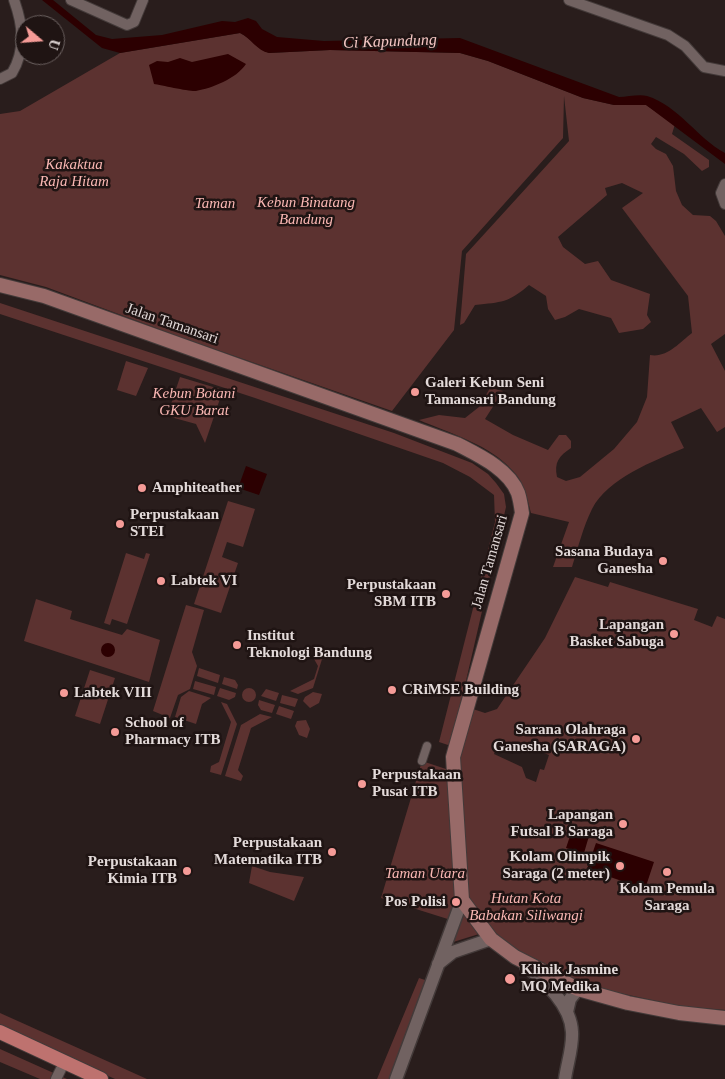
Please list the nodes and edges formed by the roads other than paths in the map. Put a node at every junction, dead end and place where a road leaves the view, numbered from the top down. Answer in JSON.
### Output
{"nodes":[{"id":1,"x":14,"y":0,"type":"edge"},
{"id":2,"x":72,"y":0,"type":"edge"},
{"id":3,"x":143,"y":0,"type":"edge"},
{"id":4,"x":569,"y":0,"type":"edge"},
{"id":5,"x":725,"y":71,"type":"edge"},
{"id":6,"x":0,"y":79,"type":"edge"},
{"id":7,"x":725,"y":184,"type":"edge"},
{"id":8,"x":725,"y":204,"type":"edge"},
{"id":9,"x":0,"y":285,"type":"edge"},
{"id":10,"x":427,"y":746,"type":"dead end"},
{"id":11,"x":422,"y":761,"type":"dead end"},
{"id":12,"x":462,"y":900,"type":"junction"},
{"id":13,"x":491,"y":939,"type":"junction"},
{"id":14,"x":515,"y":958,"type":"junction"},
{"id":15,"x":438,"y":964,"type":"junction"},
{"id":16,"x":578,"y":989,"type":"junction"},
{"id":17,"x":566,"y":1012,"type":"junction"},
{"id":18,"x":725,"y":1018,"type":"edge"},
{"id":19,"x":0,"y":1032,"type":"edge"},
{"id":20,"x":0,"y":1042,"type":"edge"},
{"id":21,"x":58,"y":1074,"type":"edge"},
{"id":22,"x":82,"y":1079,"type":"edge"},
{"id":23,"x":100,"y":1079,"type":"edge"},
{"id":24,"x":396,"y":1079,"type":"edge"},
{"id":25,"x":565,"y":1079,"type":"edge"}],
"edges":[{"from":1,"to":6,"type":"street"},
{"from":2,"to":3,"type":"street"},
{"from":4,"to":5,"type":"street"},
{"from":7,"to":8,"type":"street"},
{"from":9,"to":12,"type":"main road","name":"Jalan Tamansari"},
{"from":10,"to":11,"type":"street"},
{"from":12,"to":13,"type":"main road"},
{"from":12,"to":15,"type":"street"},
{"from":13,"to":14,"type":"main road"},
{"from":13,"to":15,"type":"street"},
{"from":14,"to":16,"type":"main road"},
{"from":14,"to":17,"type":"street"},
{"from":15,"to":24,"type":"street"},
{"from":16,"to":17,"type":"street"},
{"from":16,"to":18,"type":"main road"},
{"from":17,"to":25,"type":"street"},
{"from":19,"to":23,"type":"main road"},
{"from":20,"to":21,"type":"main road"},
{"from":21,"to":22,"type":"main road"}]}
